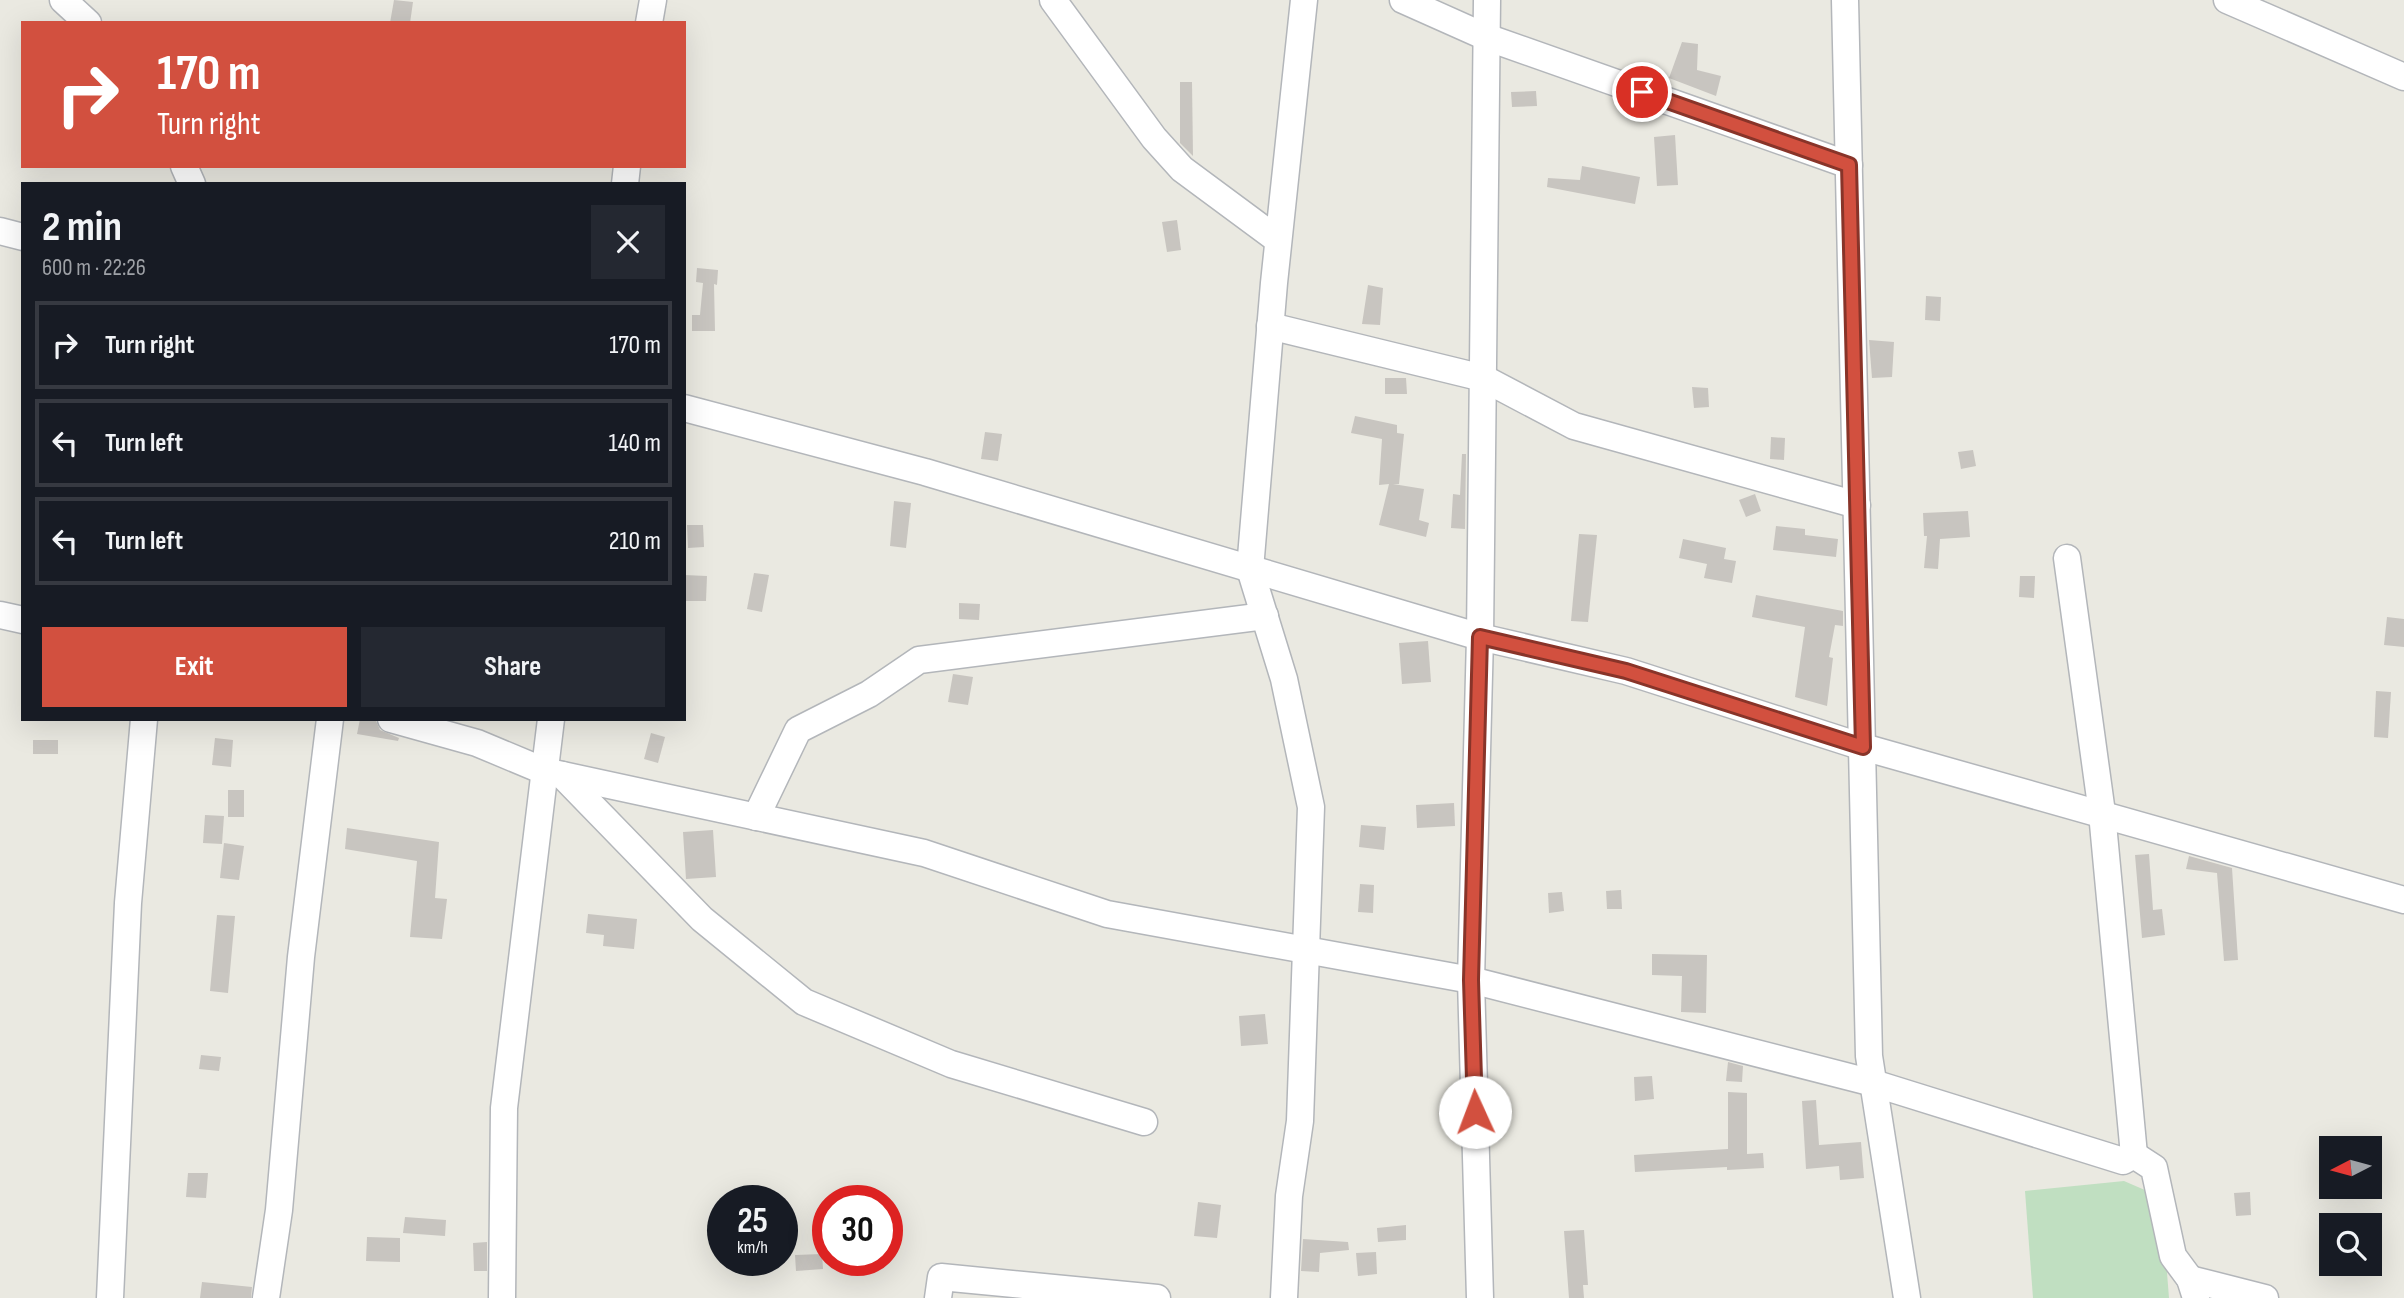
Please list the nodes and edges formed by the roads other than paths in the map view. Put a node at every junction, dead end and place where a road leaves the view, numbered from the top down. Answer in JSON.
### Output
{"nodes":[{"id":1,"x":63,"y":0,"type":"edge"},
{"id":2,"x":653,"y":0,"type":"edge"},
{"id":3,"x":1053,"y":0,"type":"edge"},
{"id":4,"x":1304,"y":0,"type":"edge"},
{"id":5,"x":1403,"y":0,"type":"edge"},
{"id":6,"x":1487,"y":0,"type":"edge"},
{"id":7,"x":1845,"y":0,"type":"edge"},
{"id":8,"x":2227,"y":0,"type":"edge"},
{"id":9,"x":86,"y":21,"type":"edge"},
{"id":10,"x":649,"y":21,"type":"edge"},
{"id":11,"x":1486,"y":37,"type":"junction"},
{"id":12,"x":2404,"y":77,"type":"edge"},
{"id":13,"x":1849,"y":165,"type":"junction"},
{"id":14,"x":0,"y":231,"type":"edge"},
{"id":15,"x":21,"y":236,"type":"edge"},
{"id":16,"x":1278,"y":240,"type":"junction"},
{"id":17,"x":1270,"y":326,"type":"junction"},
{"id":18,"x":1483,"y":378,"type":"junction"},
{"id":19,"x":686,"y":409,"type":"edge"},
{"id":20,"x":1857,"y":505,"type":"junction"},
{"id":21,"x":2067,"y":558,"type":"dead end"},
{"id":22,"x":1250,"y":569,"type":"junction"},
{"id":23,"x":0,"y":615,"type":"edge"},
{"id":24,"x":1265,"y":617,"type":"junction"},
{"id":25,"x":21,"y":620,"type":"edge"},
{"id":26,"x":1480,"y":637,"type":"junction"},
{"id":27,"x":144,"y":721,"type":"edge"},
{"id":28,"x":330,"y":721,"type":"edge"},
{"id":29,"x":398,"y":721,"type":"edge"},
{"id":30,"x":551,"y":721,"type":"edge"},
{"id":31,"x":1863,"y":747,"type":"junction"},
{"id":32,"x":553,"y":773,"type":"junction"},
{"id":33,"x":2102,"y":813,"type":"junction"},
{"id":34,"x":756,"y":817,"type":"junction"},
{"id":35,"x":2404,"y":900,"type":"edge"},
{"id":36,"x":1306,"y":950,"type":"junction"},
{"id":37,"x":1471,"y":980,"type":"junction"},
{"id":38,"x":1873,"y":1083,"type":"junction"},
{"id":39,"x":1144,"y":1122,"type":"dead end"},
{"id":40,"x":2134,"y":1155,"type":"junction"},
{"id":41,"x":2193,"y":1288,"type":"edge"},
{"id":42,"x":110,"y":1298,"type":"edge"},
{"id":43,"x":266,"y":1298,"type":"edge"},
{"id":44,"x":502,"y":1298,"type":"edge"},
{"id":45,"x":938,"y":1298,"type":"edge"},
{"id":46,"x":1157,"y":1298,"type":"edge"},
{"id":47,"x":1284,"y":1298,"type":"edge"},
{"id":48,"x":1480,"y":1298,"type":"edge"},
{"id":49,"x":1907,"y":1298,"type":"edge"},
{"id":50,"x":2265,"y":1298,"type":"edge"}],
"edges":[{"from":1,"to":9,"type":"street"},
{"from":2,"to":10,"type":"street"},
{"from":3,"to":16,"type":"street"},
{"from":4,"to":16,"type":"street"},
{"from":5,"to":11,"type":"street"},
{"from":6,"to":11,"type":"street"},
{"from":7,"to":13,"type":"street"},
{"from":8,"to":12,"type":"street"},
{"from":11,"to":13,"type":"street"},
{"from":11,"to":18,"type":"street"},
{"from":13,"to":20,"type":"street"},
{"from":14,"to":15,"type":"street"},
{"from":16,"to":17,"type":"street"},
{"from":17,"to":18,"type":"street"},
{"from":17,"to":22,"type":"street"},
{"from":18,"to":20,"type":"street"},
{"from":18,"to":26,"type":"street"},
{"from":19,"to":22,"type":"street"},
{"from":20,"to":31,"type":"street"},
{"from":21,"to":33,"type":"street"},
{"from":22,"to":24,"type":"street"},
{"from":22,"to":26,"type":"street"},
{"from":23,"to":25,"type":"street"},
{"from":24,"to":34,"type":"street"},
{"from":24,"to":36,"type":"street"},
{"from":26,"to":31,"type":"street"},
{"from":26,"to":37,"type":"street"},
{"from":27,"to":42,"type":"street"},
{"from":28,"to":43,"type":"street"},
{"from":29,"to":32,"type":"street"},
{"from":30,"to":32,"type":"street"},
{"from":31,"to":33,"type":"street"},
{"from":31,"to":38,"type":"street"},
{"from":32,"to":34,"type":"street"},
{"from":32,"to":39,"type":"street"},
{"from":32,"to":44,"type":"street"},
{"from":33,"to":35,"type":"street"},
{"from":33,"to":40,"type":"street"},
{"from":34,"to":36,"type":"street"},
{"from":36,"to":37,"type":"street"},
{"from":36,"to":47,"type":"street"},
{"from":37,"to":38,"type":"street"},
{"from":37,"to":48,"type":"street"},
{"from":38,"to":40,"type":"street"},
{"from":38,"to":49,"type":"street"},
{"from":40,"to":41,"type":"street"},
{"from":41,"to":50,"type":"street"},
{"from":45,"to":46,"type":"street"}]}
